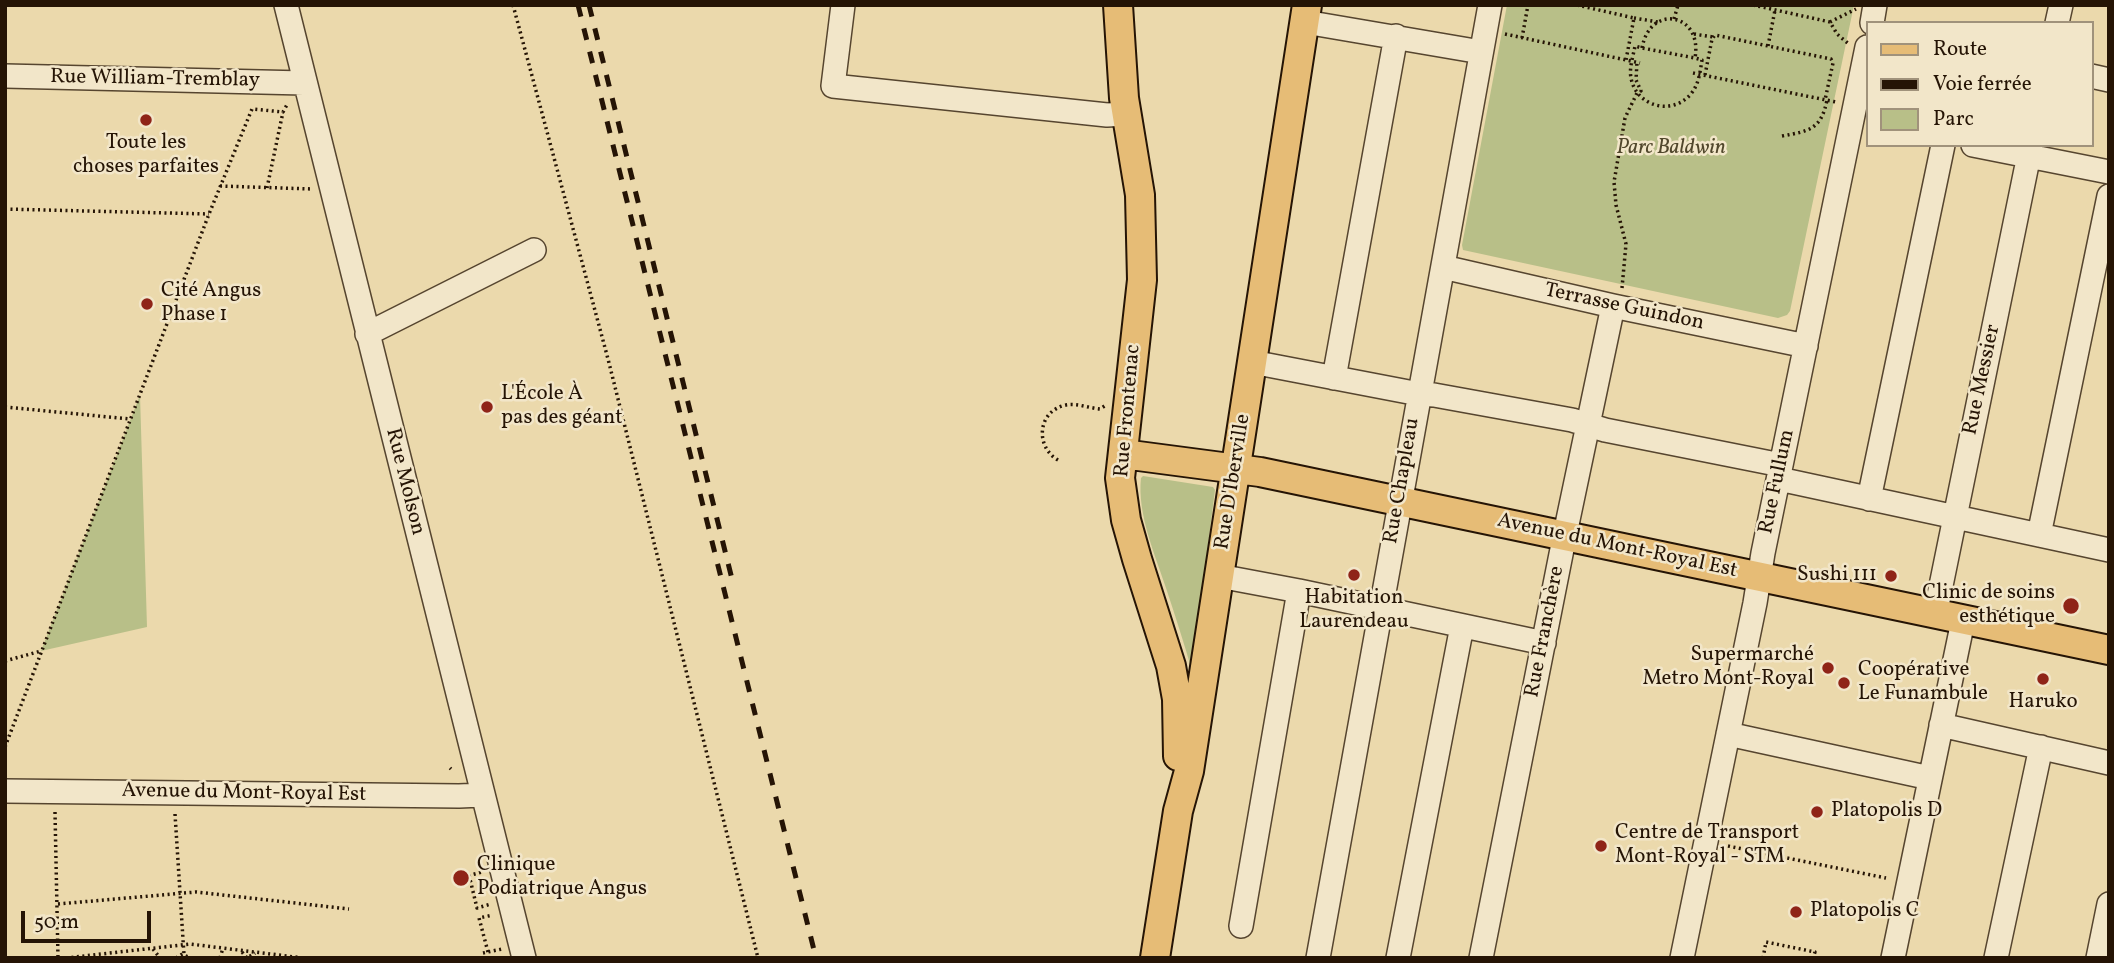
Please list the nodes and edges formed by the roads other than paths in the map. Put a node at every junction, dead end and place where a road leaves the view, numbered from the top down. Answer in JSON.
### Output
{"nodes":[{"id":1,"x":286,"y":5,"type":"edge"},
{"id":2,"x":843,"y":5,"type":"edge"},
{"id":3,"x":1118,"y":5,"type":"edge"},
{"id":4,"x":1490,"y":5,"type":"edge"},
{"id":5,"x":1306,"y":13,"type":"edge"},
{"id":6,"x":1396,"y":36,"type":"junction"},
{"id":7,"x":1858,"y":46,"type":"edge"},
{"id":8,"x":1481,"y":52,"type":"junction"},
{"id":9,"x":5,"y":76,"type":"edge"},
{"id":10,"x":304,"y":83,"type":"junction"},
{"id":11,"x":1126,"y":114,"type":"junction"},
{"id":12,"x":1860,"y":120,"type":"edge"},
{"id":13,"x":1943,"y":147,"type":"edge"},
{"id":14,"x":1989,"y":147,"type":"edge"},
{"id":15,"x":2030,"y":152,"type":"edge"},
{"id":16,"x":2109,"y":172,"type":"edge"},
{"id":17,"x":2109,"y":196,"type":"edge"},
{"id":18,"x":534,"y":250,"type":"dead end"},
{"id":19,"x":1443,"y":267,"type":"junction"},
{"id":20,"x":1618,"y":297,"type":"junction"},
{"id":21,"x":367,"y":334,"type":"junction"},
{"id":22,"x":1806,"y":346,"type":"junction"},
{"id":23,"x":1252,"y":362,"type":"junction"},
{"id":24,"x":1334,"y":378,"type":"junction"},
{"id":25,"x":1419,"y":394,"type":"junction"},
{"id":26,"x":1589,"y":425,"type":"junction"},
{"id":27,"x":1123,"y":454,"type":"junction"},
{"id":28,"x":1236,"y":467,"type":"junction"},
{"id":29,"x":1780,"y":472,"type":"junction"},
{"id":30,"x":1869,"y":499,"type":"junction"},
{"id":31,"x":1400,"y":501,"type":"junction"},
{"id":32,"x":1955,"y":517,"type":"junction"},
{"id":33,"x":1565,"y":534,"type":"junction"},
{"id":34,"x":2039,"y":535,"type":"junction"},
{"id":35,"x":2109,"y":550,"type":"edge"},
{"id":36,"x":1219,"y":576,"type":"junction"},
{"id":37,"x":1760,"y":577,"type":"junction"},
{"id":38,"x":1299,"y":591,"type":"junction"},
{"id":39,"x":1380,"y":608,"type":"junction"},
{"id":40,"x":1949,"y":618,"type":"junction"},
{"id":41,"x":1462,"y":626,"type":"junction"},
{"id":42,"x":1544,"y":643,"type":"junction"},
{"id":43,"x":2107,"y":643,"type":"edge"},
{"id":44,"x":1941,"y":725,"type":"junction"},
{"id":45,"x":1728,"y":734,"type":"junction"},
{"id":46,"x":2040,"y":747,"type":"junction"},
{"id":47,"x":2109,"y":762,"type":"edge"},
{"id":48,"x":1930,"y":778,"type":"junction"},
{"id":49,"x":5,"y":791,"type":"edge"},
{"id":50,"x":482,"y":795,"type":"junction"},
{"id":51,"x":1178,"y":811,"type":"junction"},
{"id":52,"x":2109,"y":904,"type":"edge"},
{"id":53,"x":1241,"y":926,"type":"dead end"},
{"id":54,"x":524,"y":958,"type":"edge"},
{"id":55,"x":1155,"y":958,"type":"edge"},
{"id":56,"x":1318,"y":958,"type":"edge"},
{"id":57,"x":1398,"y":958,"type":"edge"},
{"id":58,"x":1481,"y":958,"type":"edge"},
{"id":59,"x":1682,"y":958,"type":"edge"},
{"id":60,"x":1894,"y":958,"type":"edge"},
{"id":61,"x":1996,"y":958,"type":"edge"},
{"id":62,"x":2098,"y":958,"type":"edge"}],
"edges":[{"from":1,"to":10,"type":"street","name":"Rue Molson"},
{"from":2,"to":11,"type":"street"},
{"from":3,"to":11,"type":"main road","name":"Rue Frontenac"},
{"from":4,"to":8,"type":"street","name":"Rue Chapleau"},
{"from":5,"to":6,"type":"street"},
{"from":5,"to":23,"type":"main road","name":"Rue D'Iberville"},
{"from":6,"to":8,"type":"street"},
{"from":6,"to":24,"type":"street"},
{"from":7,"to":12,"type":"street","name":"Rue Fullum"},
{"from":8,"to":19,"type":"street","name":"Rue Chapleau"},
{"from":9,"to":10,"type":"street","name":"Rue William-Tremblay"},
{"from":10,"to":21,"type":"street","name":"Rue Molson"},
{"from":11,"to":27,"type":"main road","name":"Rue Frontenac"},
{"from":12,"to":22,"type":"street","name":"Rue Fullum"},
{"from":13,"to":30,"type":"street"},
{"from":14,"to":15,"type":"street"},
{"from":15,"to":16,"type":"street"},
{"from":15,"to":32,"type":"street","name":"Rue Messier"},
{"from":17,"to":34,"type":"street"},
{"from":18,"to":21,"type":"street"},
{"from":19,"to":20,"type":"street","name":"Terrasse Guindon"},
{"from":19,"to":25,"type":"street","name":"Rue Chapleau"},
{"from":20,"to":22,"type":"street","name":"Terrasse Guindon"},
{"from":20,"to":26,"type":"street","name":"Rue Franchère"},
{"from":21,"to":50,"type":"street","name":"Rue Molson"},
{"from":22,"to":29,"type":"street","name":"Rue Fullum"},
{"from":23,"to":24,"type":"street"},
{"from":23,"to":28,"type":"main road","name":"Rue D'Iberville"},
{"from":24,"to":25,"type":"street"},
{"from":25,"to":26,"type":"street"},
{"from":25,"to":31,"type":"street","name":"Rue Chapleau"},
{"from":26,"to":29,"type":"street"},
{"from":26,"to":33,"type":"street","name":"Rue Franchère"},
{"from":27,"to":28,"type":"main road","name":"Avenue du Mont-Royal Est"},
{"from":27,"to":51,"type":"main road","name":"Rue Frontenac"},
{"from":28,"to":31,"type":"main road","name":"Avenue du Mont-Royal Est"},
{"from":28,"to":36,"type":"main road","name":"Rue D'Iberville"},
{"from":29,"to":30,"type":"street"},
{"from":29,"to":37,"type":"street","name":"Rue Fullum"},
{"from":30,"to":32,"type":"street"},
{"from":31,"to":33,"type":"main road","name":"Avenue du Mont-Royal Est"},
{"from":31,"to":39,"type":"street","name":"Rue Chapleau"},
{"from":32,"to":34,"type":"street"},
{"from":32,"to":40,"type":"street","name":"Rue Messier"},
{"from":33,"to":37,"type":"main road","name":"Avenue du Mont-Royal Est"},
{"from":33,"to":42,"type":"street","name":"Rue Franchère"},
{"from":34,"to":35,"type":"street"},
{"from":36,"to":38,"type":"street"},
{"from":36,"to":51,"type":"main road","name":"Rue D'Iberville"},
{"from":37,"to":40,"type":"main road","name":"Avenue du Mont-Royal Est"},
{"from":37,"to":45,"type":"street","name":"Rue Fullum"},
{"from":38,"to":39,"type":"street"},
{"from":38,"to":53,"type":"street"},
{"from":39,"to":41,"type":"street"},
{"from":39,"to":56,"type":"street","name":"Rue Chapleau"},
{"from":40,"to":43,"type":"main road","name":"Avenue du Mont-Royal Est"},
{"from":40,"to":44,"type":"street","name":"Rue Messier"},
{"from":41,"to":42,"type":"street"},
{"from":41,"to":57,"type":"street"},
{"from":42,"to":58,"type":"street","name":"Rue Franchère"},
{"from":44,"to":46,"type":"street"},
{"from":44,"to":48,"type":"street","name":"Rue Messier"},
{"from":45,"to":48,"type":"street"},
{"from":45,"to":59,"type":"street","name":"Rue Fullum"},
{"from":46,"to":47,"type":"street"},
{"from":46,"to":61,"type":"street"},
{"from":48,"to":60,"type":"street","name":"Rue Messier"},
{"from":49,"to":50,"type":"street","name":"Avenue du Mont-Royal Est"},
{"from":50,"to":54,"type":"street","name":"Rue Molson"},
{"from":51,"to":55,"type":"main road","name":"Rue D'Iberville"},
{"from":52,"to":62,"type":"street"}]}
